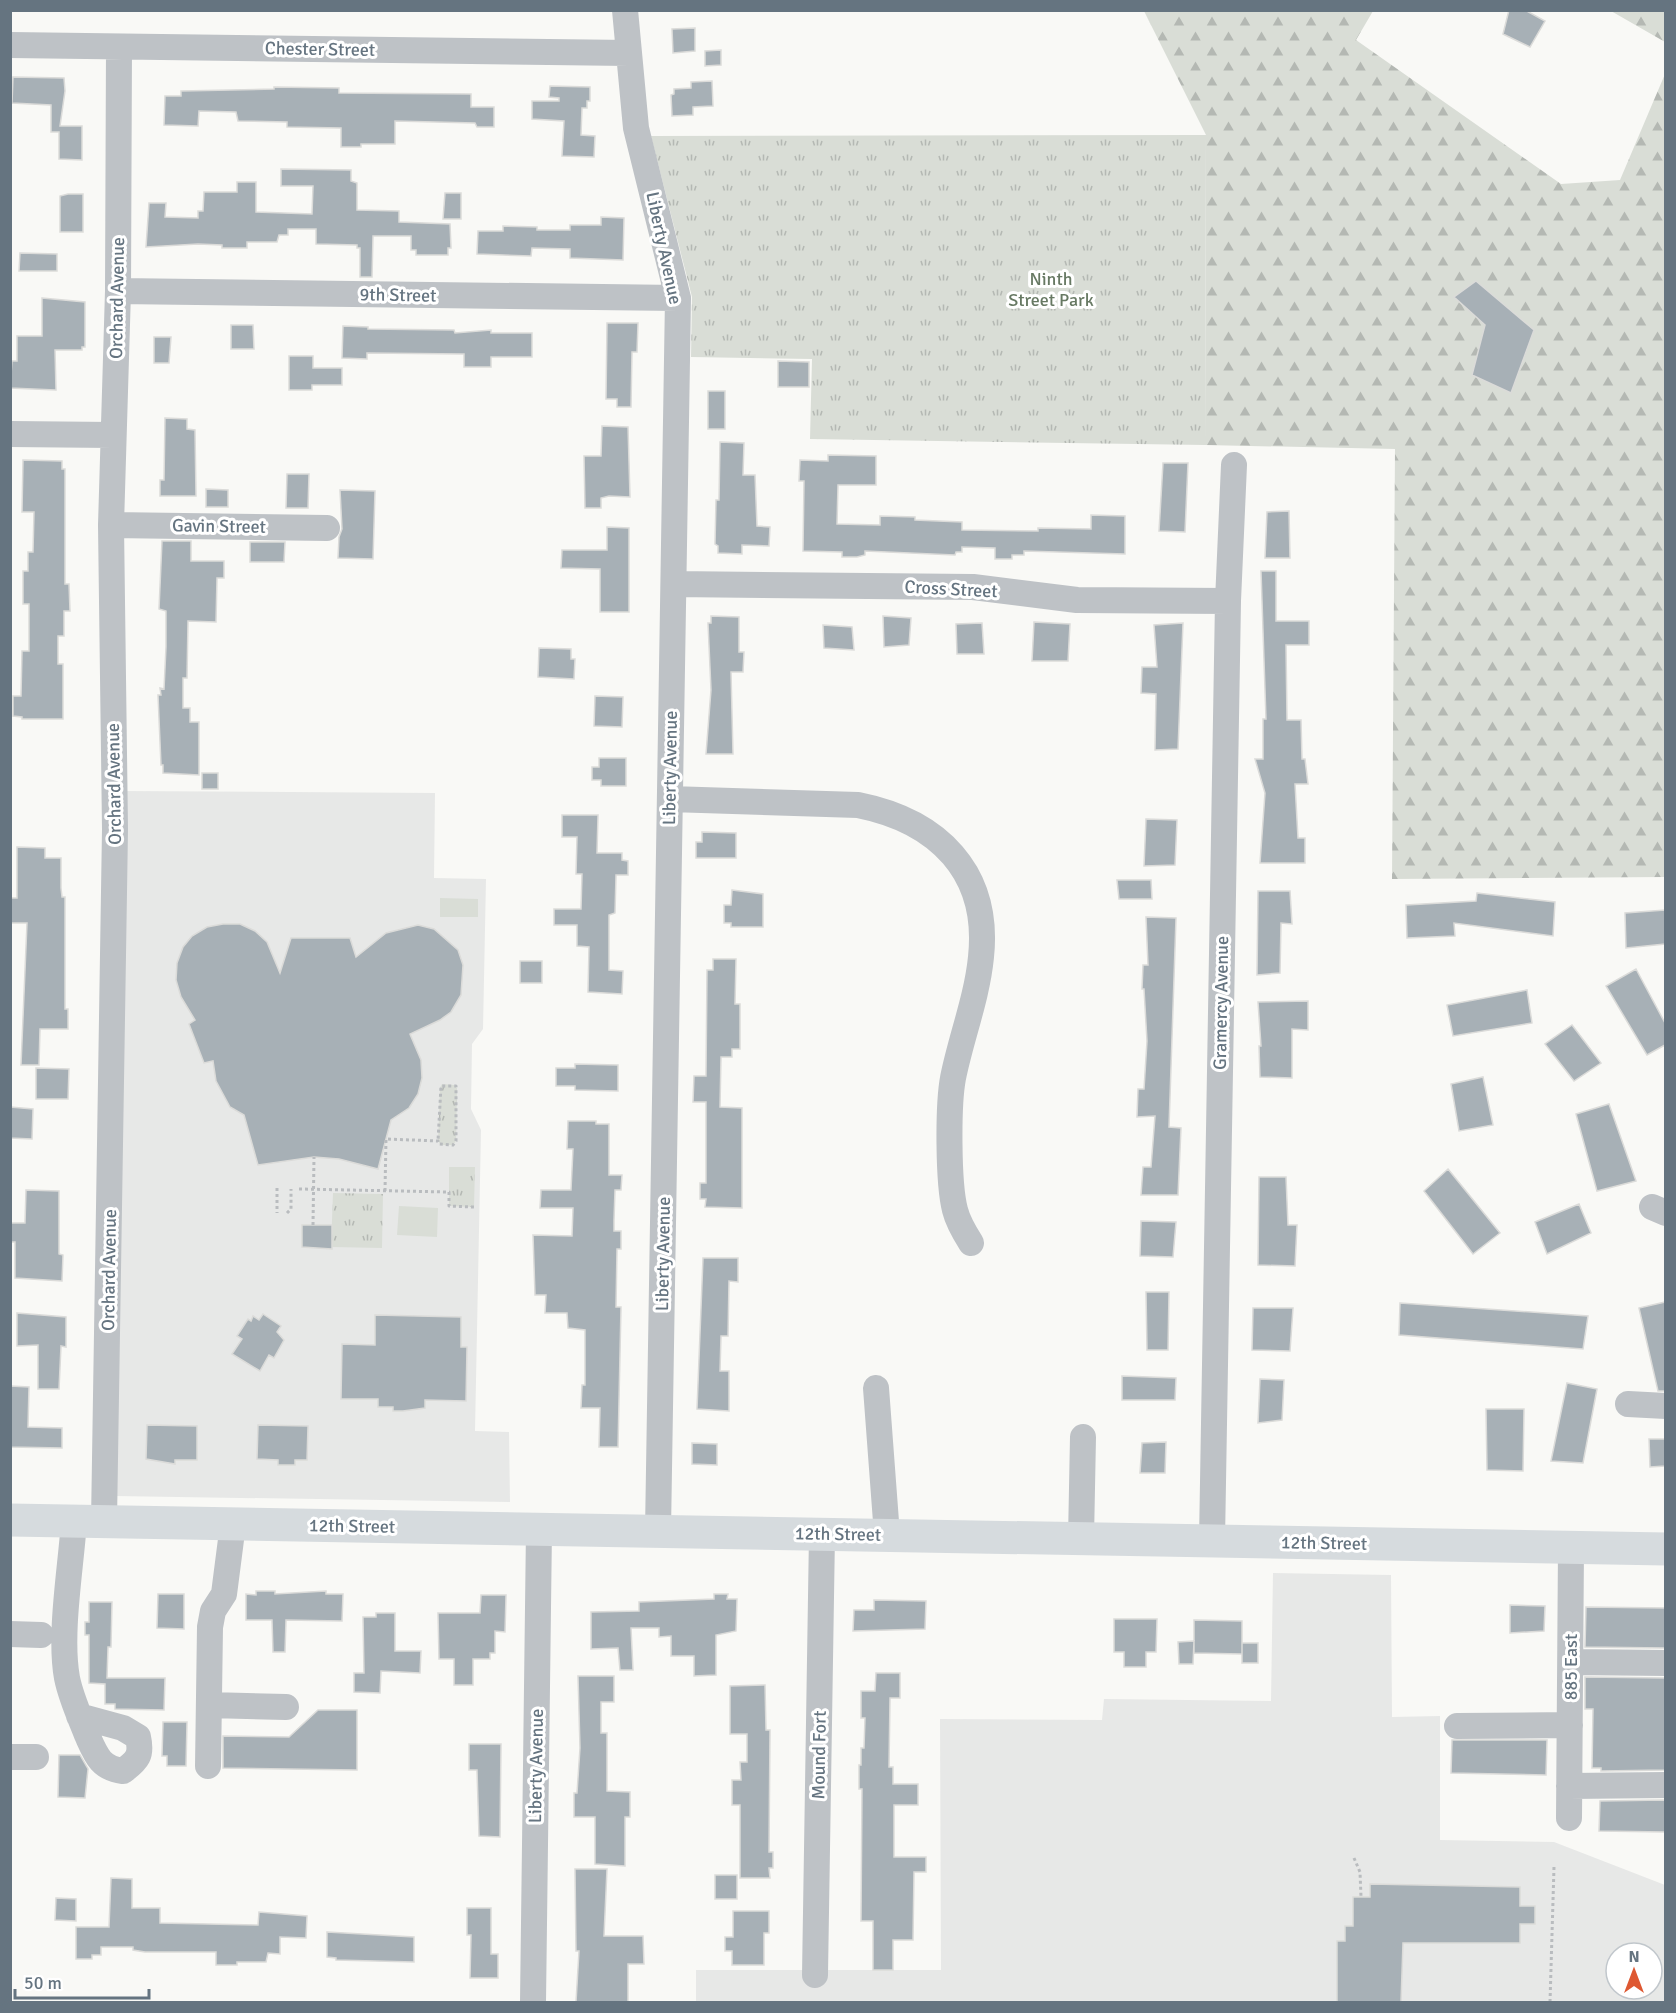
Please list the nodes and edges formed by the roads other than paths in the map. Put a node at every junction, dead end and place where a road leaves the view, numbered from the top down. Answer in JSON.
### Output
{"nodes":[{"id":1,"x":625,"y":10,"type":"edge"},
{"id":2,"x":10,"y":45,"type":"edge"},
{"id":3,"x":119,"y":47,"type":"junction"},
{"id":4,"x":629,"y":53,"type":"junction"},
{"id":5,"x":118,"y":291,"type":"junction"},
{"id":6,"x":678,"y":298,"type":"junction"},
{"id":7,"x":10,"y":434,"type":"edge"},
{"id":8,"x":113,"y":435,"type":"junction"},
{"id":9,"x":1234,"y":465,"type":"dead end"},
{"id":10,"x":111,"y":525,"type":"junction"},
{"id":11,"x":327,"y":528,"type":"dead end"},
{"id":12,"x":674,"y":584,"type":"junction"},
{"id":13,"x":1228,"y":601,"type":"junction"},
{"id":14,"x":670,"y":799,"type":"junction"},
{"id":15,"x":971,"y":1243,"type":"dead end"},
{"id":16,"x":876,"y":1388,"type":"dead end"},
{"id":17,"x":1628,"y":1404,"type":"dead end"},
{"id":18,"x":1665,"y":1406,"type":"edge"},
{"id":19,"x":1083,"y":1437,"type":"dead end"},
{"id":20,"x":10,"y":1520,"type":"edge"},
{"id":21,"x":89,"y":1521,"type":"junction"},
{"id":22,"x":233,"y":1524,"type":"junction"},
{"id":23,"x":539,"y":1529,"type":"junction"},
{"id":24,"x":658,"y":1531,"type":"junction"},
{"id":25,"x":822,"y":1534,"type":"junction"},
{"id":26,"x":887,"y":1535,"type":"junction"},
{"id":27,"x":1082,"y":1539,"type":"junction"},
{"id":28,"x":1212,"y":1541,"type":"junction"},
{"id":29,"x":1571,"y":1547,"type":"junction"},
{"id":30,"x":1665,"y":1549,"type":"edge"},
{"id":31,"x":10,"y":1634,"type":"edge"},
{"id":32,"x":41,"y":1635,"type":"dead end"},
{"id":33,"x":1570,"y":1662,"type":"junction"},
{"id":34,"x":1665,"y":1663,"type":"edge"},
{"id":35,"x":209,"y":1705,"type":"junction"},
{"id":36,"x":286,"y":1707,"type":"dead end"},
{"id":37,"x":79,"y":1716,"type":"dead end"},
{"id":38,"x":1570,"y":1725,"type":"junction"},
{"id":39,"x":1457,"y":1726,"type":"dead end"},
{"id":40,"x":10,"y":1757,"type":"edge"},
{"id":41,"x":36,"y":1757,"type":"dead end"},
{"id":42,"x":208,"y":1766,"type":"dead end"},
{"id":43,"x":1665,"y":1785,"type":"edge"},
{"id":44,"x":1569,"y":1786,"type":"junction"},
{"id":45,"x":1569,"y":1818,"type":"dead end"},
{"id":46,"x":815,"y":1975,"type":"dead end"},
{"id":47,"x":533,"y":2002,"type":"edge"}],
"edges":[{"from":1,"to":4,"type":"street","name":"Liberty Avenue"},
{"from":2,"to":3,"type":"street","name":"Chester Street"},
{"from":3,"to":4,"type":"street","name":"Chester Street"},
{"from":3,"to":5,"type":"street","name":"Orchard Avenue"},
{"from":4,"to":6,"type":"street","name":"Liberty Avenue"},
{"from":5,"to":6,"type":"street","name":"9th Street"},
{"from":5,"to":8,"type":"street","name":"Orchard Avenue"},
{"from":6,"to":12,"type":"street","name":"Liberty Avenue"},
{"from":7,"to":8,"type":"street"},
{"from":8,"to":10,"type":"street","name":"Orchard Avenue"},
{"from":9,"to":13,"type":"street","name":"Gramercy Avenue"},
{"from":10,"to":11,"type":"street","name":"Gavin Street"},
{"from":10,"to":21,"type":"street","name":"Orchard Avenue"},
{"from":12,"to":13,"type":"street","name":"Cross Street"},
{"from":12,"to":14,"type":"street","name":"Liberty Avenue"},
{"from":13,"to":28,"type":"street","name":"Gramercy Avenue"},
{"from":14,"to":15,"type":"street"},
{"from":14,"to":24,"type":"street","name":"Liberty Avenue"},
{"from":16,"to":26,"type":"street"},
{"from":17,"to":18,"type":"street"},
{"from":19,"to":27,"type":"street"},
{"from":20,"to":21,"type":"main road","name":"12th Street"},
{"from":21,"to":22,"type":"main road","name":"12th Street"},
{"from":21,"to":37,"type":"street","name":"Orchard Avenue"},
{"from":22,"to":23,"type":"main road","name":"12th Street"},
{"from":22,"to":35,"type":"street"},
{"from":23,"to":24,"type":"main road","name":"12th Street"},
{"from":23,"to":47,"type":"street","name":"Liberty Avenue"},
{"from":24,"to":25,"type":"main road","name":"12th Street"},
{"from":25,"to":26,"type":"main road","name":"12th Street"},
{"from":25,"to":46,"type":"street","name":"Mound Fort"},
{"from":26,"to":27,"type":"main road","name":"12th Street"},
{"from":27,"to":28,"type":"main road","name":"12th Street"},
{"from":28,"to":29,"type":"main road","name":"12th Street"},
{"from":29,"to":30,"type":"main road","name":"12th Street"},
{"from":29,"to":33,"type":"street","name":"885 East"},
{"from":31,"to":32,"type":"street"},
{"from":33,"to":34,"type":"street"},
{"from":33,"to":38,"type":"street","name":"885 East"},
{"from":35,"to":36,"type":"street"},
{"from":35,"to":42,"type":"street"},
{"from":38,"to":39,"type":"street"},
{"from":38,"to":44,"type":"street","name":"885 East"},
{"from":40,"to":41,"type":"street"},
{"from":43,"to":44,"type":"street"},
{"from":44,"to":45,"type":"street","name":"885 East"}]}
